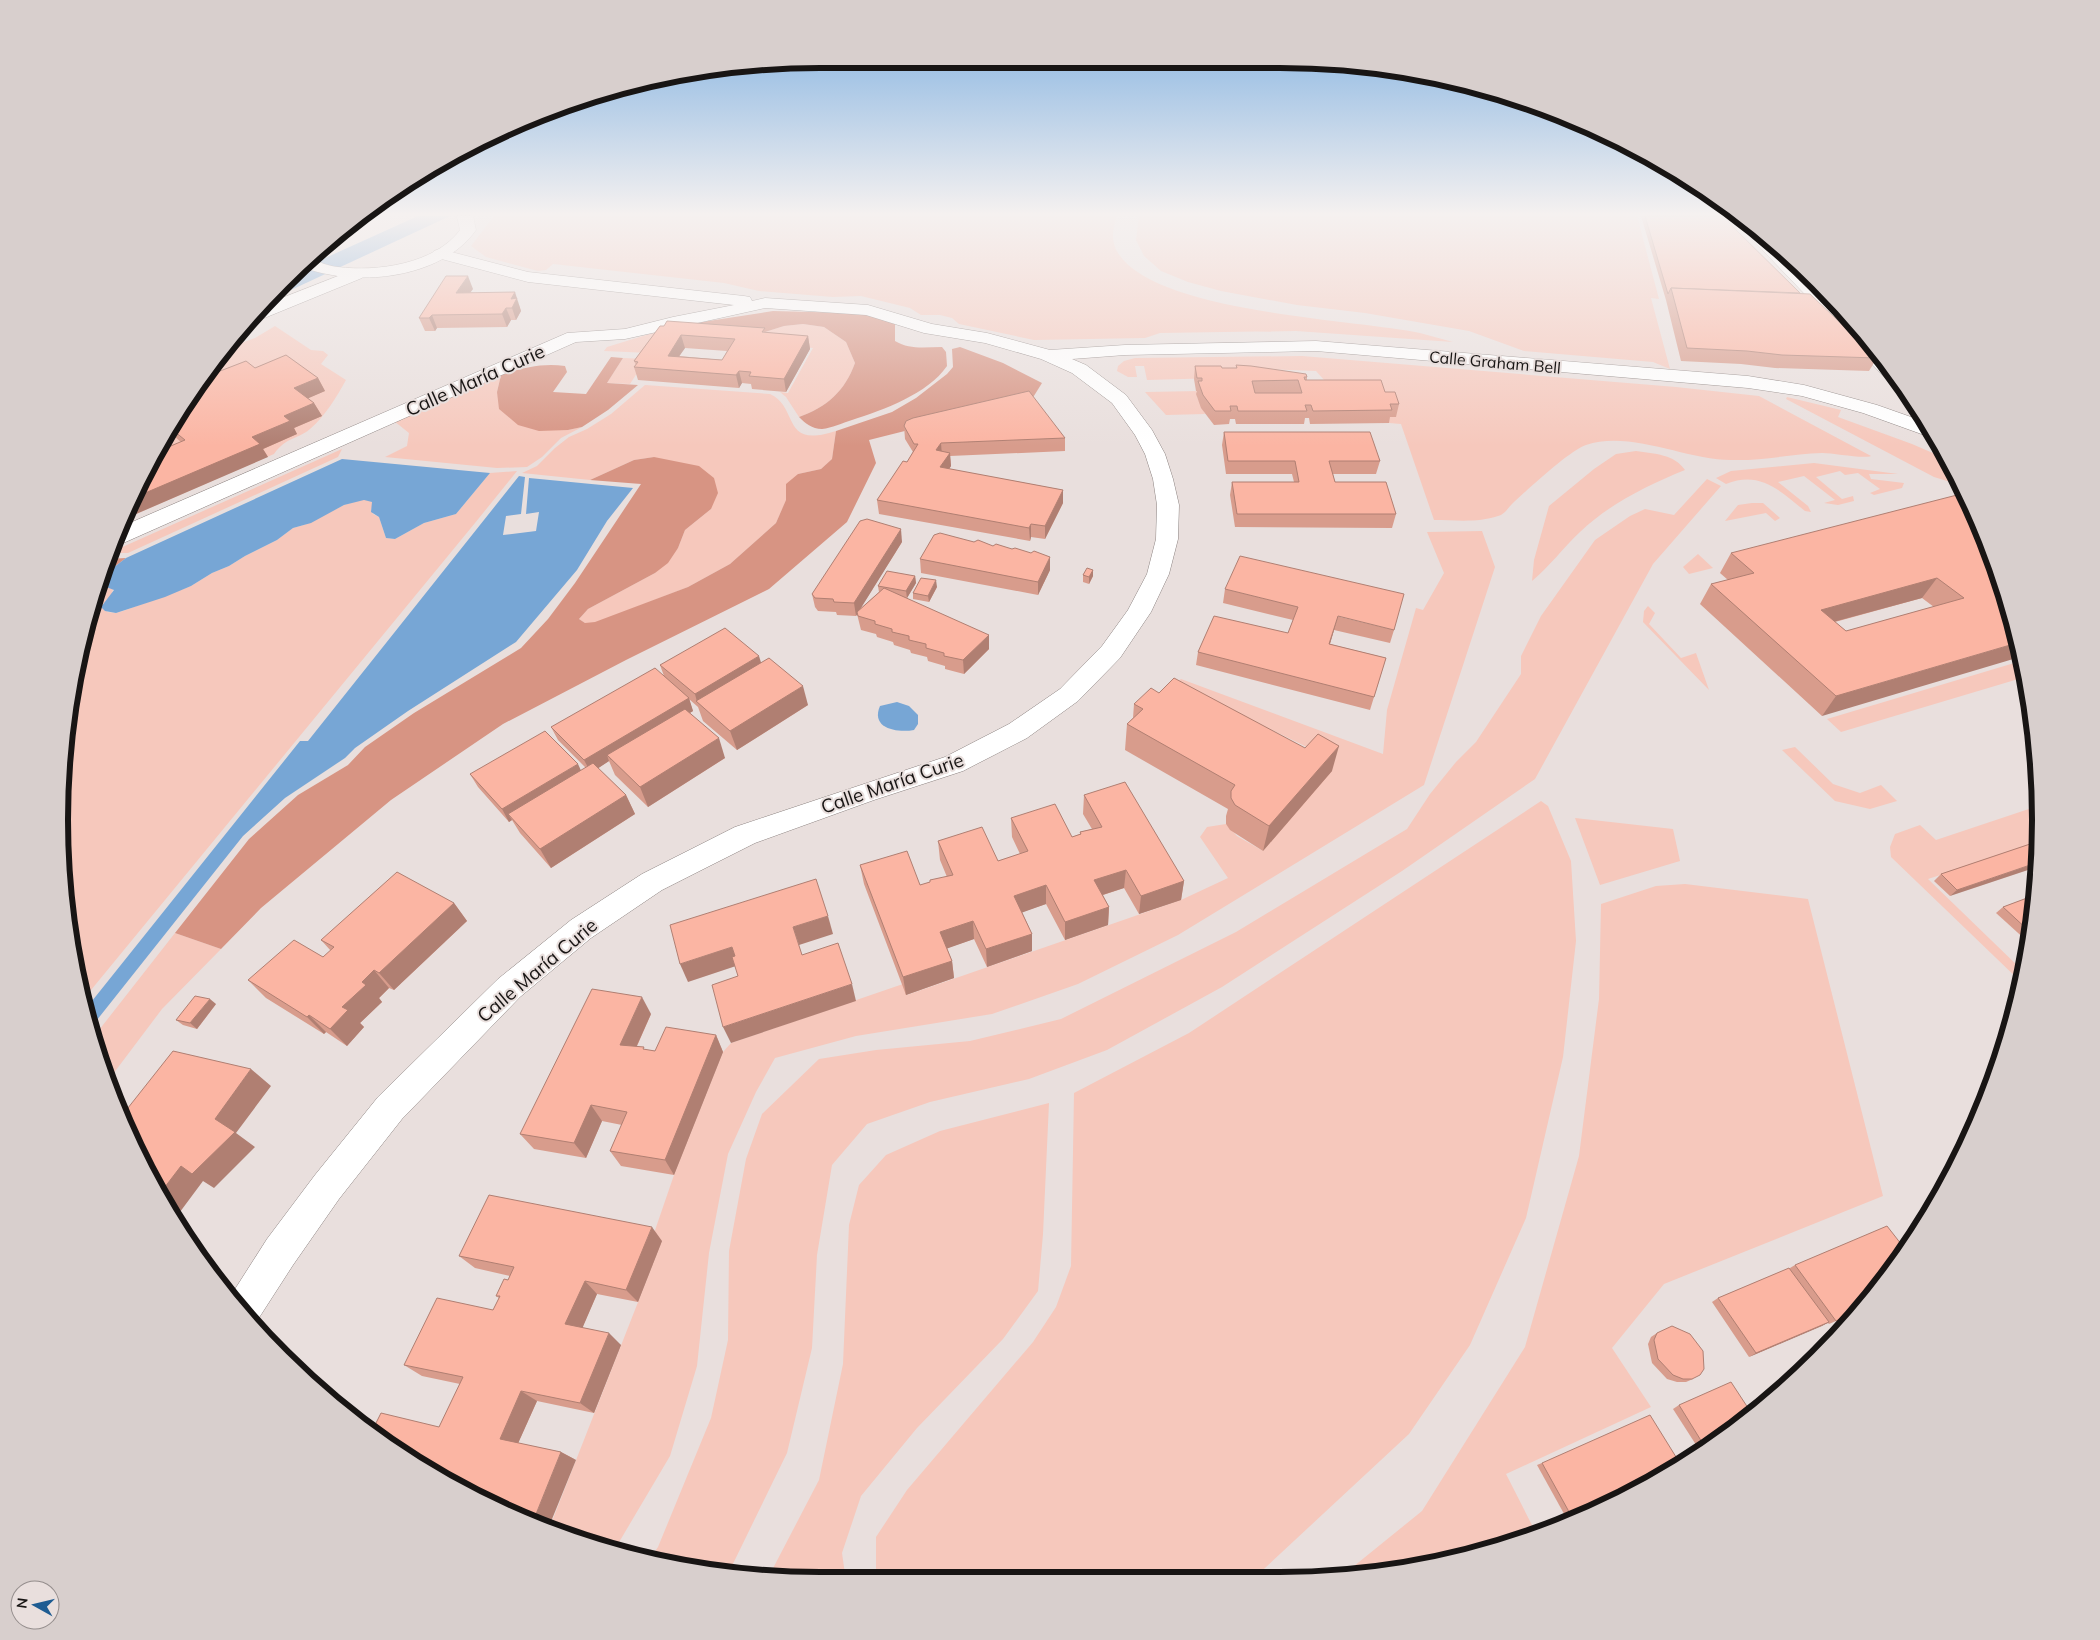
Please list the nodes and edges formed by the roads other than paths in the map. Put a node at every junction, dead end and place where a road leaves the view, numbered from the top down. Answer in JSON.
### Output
{"nodes":[{"id":1,"x":311,"y":293,"type":"edge"},
{"id":2,"x":670,"y":293,"type":"edge"},
{"id":3,"x":1811,"y":293,"type":"edge"},
{"id":4,"x":765,"y":303,"type":"junction"},
{"id":5,"x":267,"y":311,"type":"edge"},
{"id":6,"x":1868,"y":351,"type":"edge"},
{"id":7,"x":1048,"y":355,"type":"junction"},
{"id":8,"x":1922,"y":428,"type":"edge"},
{"id":9,"x":124,"y":534,"type":"edge"},
{"id":10,"x":246,"y":1306,"type":"edge"}],
"edges":[{"from":1,"to":5,"type":"street"},
{"from":2,"to":4,"type":"street"},
{"from":3,"to":6,"type":"street"},
{"from":4,"to":7,"type":"street","name":"Calle María Curie"},
{"from":4,"to":9,"type":"street","name":"Calle María Curie"},
{"from":7,"to":8,"type":"street","name":"Calle Graham Bell"},
{"from":7,"to":10,"type":"street","name":"Calle María Curie"}]}
